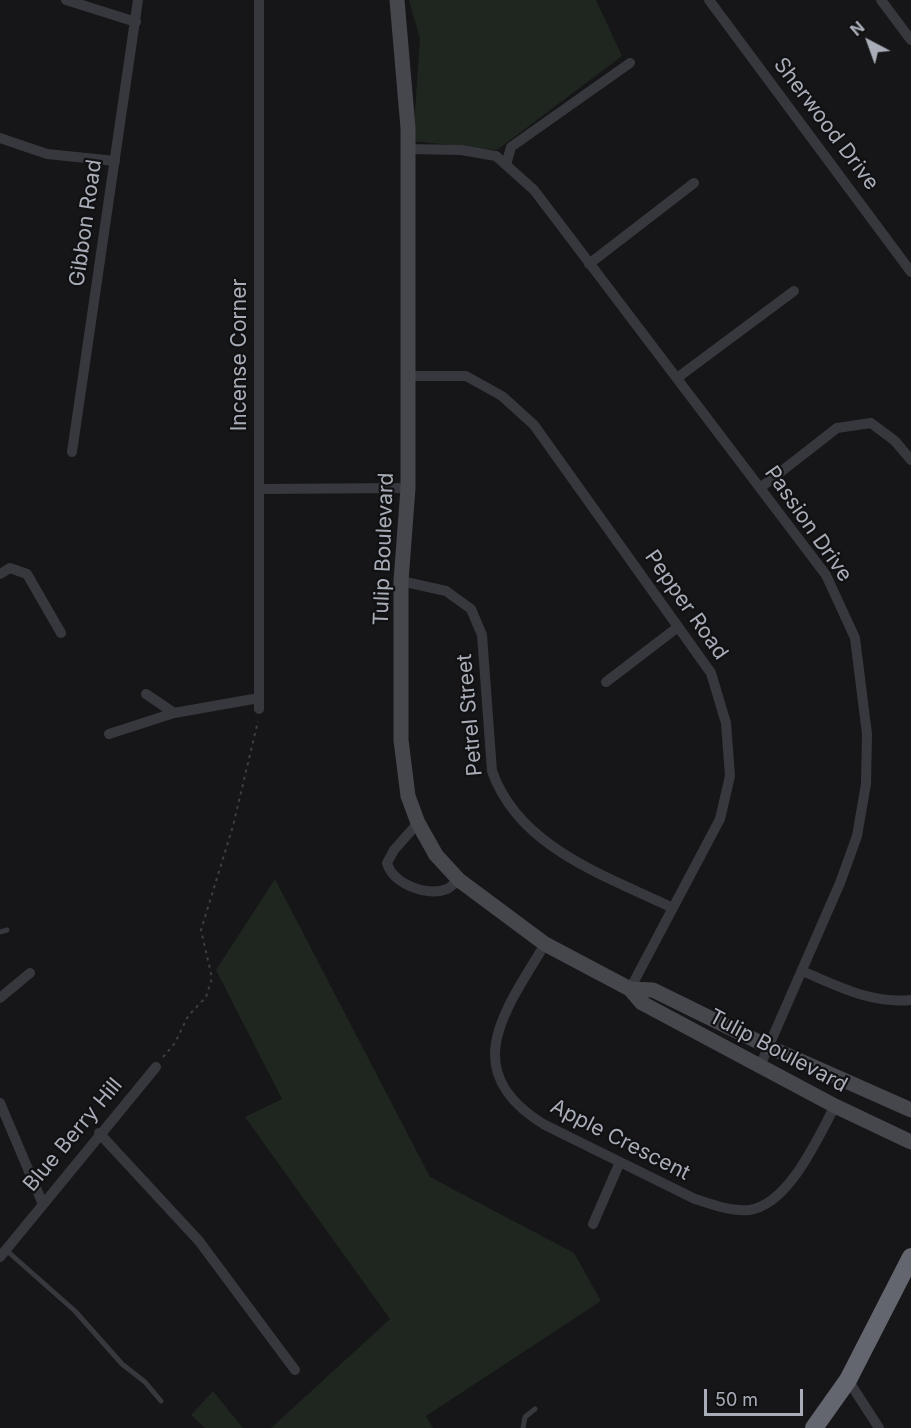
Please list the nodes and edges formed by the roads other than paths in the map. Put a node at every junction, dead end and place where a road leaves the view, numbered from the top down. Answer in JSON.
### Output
{"nodes":[{"id":1,"x":66,"y":0,"type":"edge"},
{"id":2,"x":138,"y":0,"type":"edge"},
{"id":3,"x":259,"y":0,"type":"edge"},
{"id":4,"x":397,"y":0,"type":"edge"},
{"id":5,"x":709,"y":0,"type":"edge"},
{"id":6,"x":881,"y":0,"type":"edge"},
{"id":7,"x":136,"y":22,"type":"junction"},
{"id":8,"x":911,"y":40,"type":"edge"},
{"id":9,"x":630,"y":63,"type":"dead end"},
{"id":10,"x":0,"y":138,"type":"edge"},
{"id":11,"x":408,"y":149,"type":"junction"},
{"id":12,"x":116,"y":161,"type":"junction"},
{"id":13,"x":506,"y":165,"type":"junction"},
{"id":14,"x":694,"y":183,"type":"dead end"},
{"id":15,"x":589,"y":264,"type":"junction"},
{"id":16,"x":911,"y":272,"type":"edge"},
{"id":17,"x":794,"y":291,"type":"dead end"},
{"id":18,"x":408,"y":376,"type":"junction"},
{"id":19,"x":677,"y":378,"type":"junction"},
{"id":20,"x":72,"y":452,"type":"dead end"},
{"id":21,"x":911,"y":459,"type":"edge"},
{"id":22,"x":408,"y":488,"type":"junction"},
{"id":23,"x":760,"y":488,"type":"junction"},
{"id":24,"x":259,"y":489,"type":"junction"},
{"id":25,"x":0,"y":574,"type":"edge"},
{"id":26,"x":401,"y":581,"type":"junction"},
{"id":27,"x":678,"y":627,"type":"junction"},
{"id":28,"x":61,"y":633,"type":"dead end"},
{"id":29,"x":606,"y":682,"type":"dead end"},
{"id":30,"x":146,"y":694,"type":"dead end"},
{"id":31,"x":174,"y":713,"type":"junction"},
{"id":32,"x":109,"y":734,"type":"dead end"},
{"id":33,"x":418,"y":824,"type":"junction"},
{"id":34,"x":459,"y":880,"type":"junction"},
{"id":35,"x":673,"y":908,"type":"junction"},
{"id":36,"x":7,"y":930,"type":"dead end"},
{"id":37,"x":0,"y":932,"type":"edge"},
{"id":38,"x":545,"y":944,"type":"junction"},
{"id":39,"x":802,"y":971,"type":"junction"},
{"id":40,"x":30,"y":973,"type":"dead end"},
{"id":41,"x":630,"y":989,"type":"junction"},
{"id":42,"x":0,"y":998,"type":"edge"},
{"id":43,"x":911,"y":999,"type":"edge"},
{"id":44,"x":769,"y":1047,"type":"junction"},
{"id":45,"x":760,"y":1066,"type":"junction"},
{"id":46,"x":156,"y":1067,"type":"road end"},
{"id":47,"x":0,"y":1102,"type":"edge"},
{"id":48,"x":835,"y":1106,"type":"junction"},
{"id":49,"x":911,"y":1110,"type":"edge"},
{"id":50,"x":99,"y":1133,"type":"junction"},
{"id":51,"x":911,"y":1142,"type":"edge"},
{"id":52,"x":620,"y":1162,"type":"junction"},
{"id":53,"x":42,"y":1202,"type":"junction"},
{"id":54,"x":593,"y":1224,"type":"dead end"},
{"id":55,"x":3,"y":1254,"type":"edge"},
{"id":56,"x":911,"y":1257,"type":"edge"},
{"id":57,"x":295,"y":1370,"type":"dead end"},
{"id":58,"x":848,"y":1380,"type":"junction"},
{"id":59,"x":161,"y":1401,"type":"dead end"},
{"id":60,"x":535,"y":1409,"type":"dead end"},
{"id":61,"x":523,"y":1428,"type":"edge"},
{"id":62,"x":814,"y":1428,"type":"edge"},
{"id":63,"x":879,"y":1428,"type":"edge"}],
"edges":[{"from":1,"to":7,"type":"street"},
{"from":2,"to":7,"type":"street","name":"Gibbon Road"},
{"from":3,"to":24,"type":"street","name":"Incense Corner"},
{"from":4,"to":11,"type":"street","name":"Tulip Boulevard"},
{"from":5,"to":16,"type":"street","name":"Sherwood Drive"},
{"from":6,"to":8,"type":"street"},
{"from":7,"to":12,"type":"street","name":"Gibbon Road"},
{"from":9,"to":13,"type":"street"},
{"from":10,"to":12,"type":"street"},
{"from":11,"to":13,"type":"street","name":"Passion Drive"},
{"from":11,"to":18,"type":"street","name":"Tulip Boulevard"},
{"from":12,"to":20,"type":"street","name":"Gibbon Road"},
{"from":13,"to":15,"type":"street","name":"Passion Drive"},
{"from":14,"to":15,"type":"street"},
{"from":15,"to":19,"type":"street","name":"Passion Drive"},
{"from":17,"to":19,"type":"street"},
{"from":18,"to":22,"type":"street","name":"Tulip Boulevard"},
{"from":18,"to":27,"type":"street","name":"Pepper Road"},
{"from":19,"to":23,"type":"street","name":"Passion Drive"},
{"from":21,"to":23,"type":"street"},
{"from":22,"to":24,"type":"street"},
{"from":22,"to":26,"type":"street","name":"Tulip Boulevard"},
{"from":23,"to":39,"type":"street","name":"Passion Drive"},
{"from":24,"to":31,"type":"street","name":"Incense Corner"},
{"from":25,"to":28,"type":"street"},
{"from":26,"to":33,"type":"street","name":"Tulip Boulevard"},
{"from":26,"to":35,"type":"street","name":"Petrel Street"},
{"from":27,"to":29,"type":"street"},
{"from":27,"to":35,"type":"street","name":"Pepper Road"},
{"from":30,"to":31,"type":"street"},
{"from":31,"to":32,"type":"street"},
{"from":33,"to":34,"type":"street","name":"Tulip Boulevard"},
{"from":33,"to":34,"type":"street"},
{"from":34,"to":38,"type":"street","name":"Tulip Boulevard"},
{"from":35,"to":41,"type":"street","name":"Pepper Road"},
{"from":36,"to":37,"type":"lane"},
{"from":38,"to":41,"type":"street","name":"Tulip Boulevard"},
{"from":38,"to":52,"type":"street","name":"Apple Crescent"},
{"from":39,"to":43,"type":"street"},
{"from":39,"to":44,"type":"street","name":"Passion Drive"},
{"from":40,"to":42,"type":"street"},
{"from":41,"to":44,"type":"street","name":"Tulip Boulevard"},
{"from":41,"to":45,"type":"street","name":"Tulip Boulevard"},
{"from":44,"to":45,"type":"street","name":"Passion Drive"},
{"from":44,"to":49,"type":"street","name":"Tulip Boulevard"},
{"from":45,"to":48,"type":"street","name":"Tulip Boulevard"},
{"from":46,"to":50,"type":"street","name":"Blue Berry Hill"},
{"from":47,"to":53,"type":"street"},
{"from":48,"to":51,"type":"street","name":"Tulip Boulevard"},
{"from":48,"to":52,"type":"street","name":"Apple Crescent"},
{"from":50,"to":53,"type":"street","name":"Blue Berry Hill"},
{"from":50,"to":57,"type":"street"},
{"from":52,"to":54,"type":"street"},
{"from":53,"to":55,"type":"street","name":"Blue Berry Hill"},
{"from":55,"to":59,"type":"lane"},
{"from":56,"to":58,"type":"highway"},
{"from":58,"to":62,"type":"highway"},
{"from":58,"to":63,"type":"street"},
{"from":60,"to":61,"type":"lane"}]}
